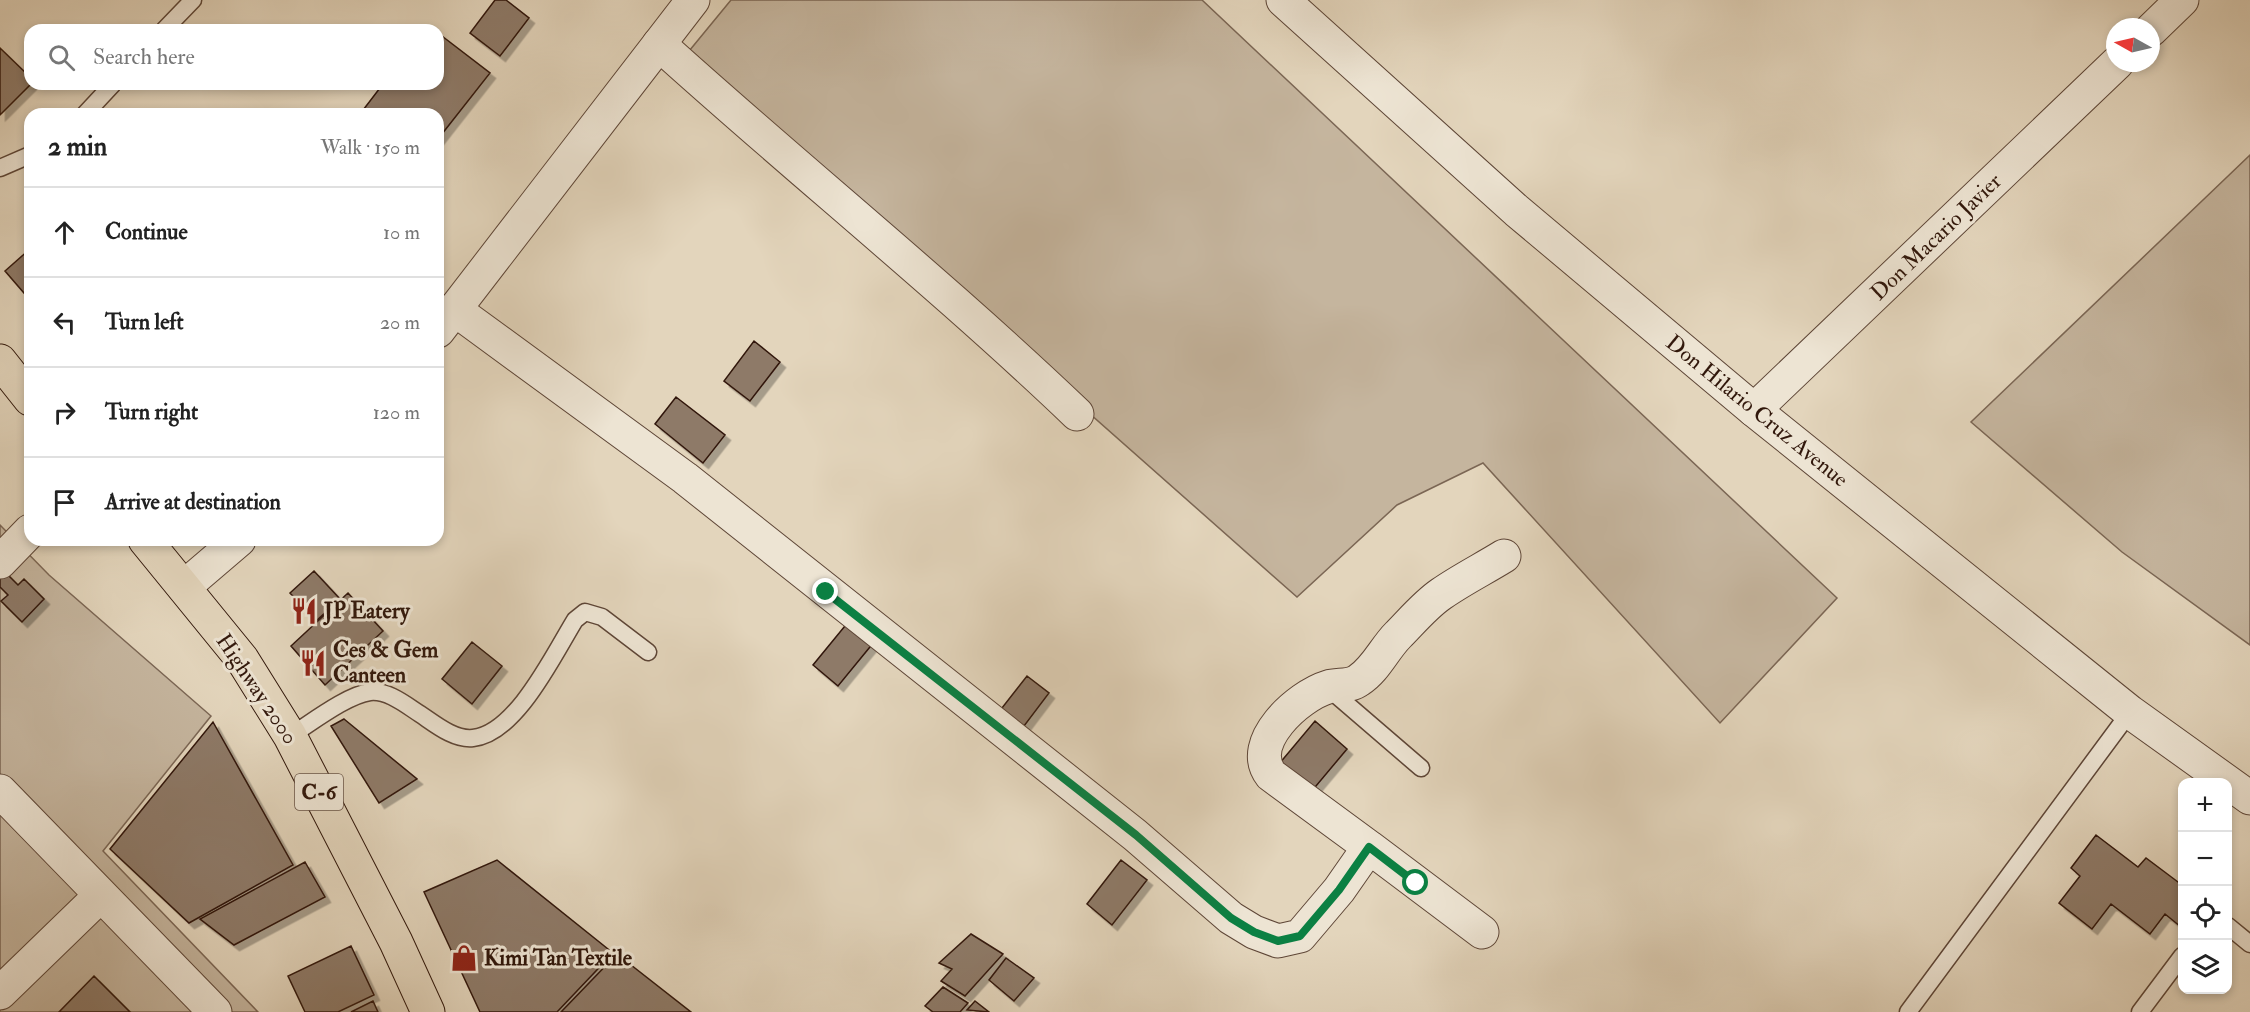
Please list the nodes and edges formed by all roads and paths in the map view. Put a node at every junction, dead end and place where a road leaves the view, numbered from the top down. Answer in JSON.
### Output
{"nodes":[{"id":1,"x":193,"y":0,"type":"edge"},
{"id":2,"x":693,"y":0,"type":"edge"},
{"id":3,"x":1283,"y":0,"type":"edge"},
{"id":4,"x":2182,"y":0,"type":"edge"},
{"id":5,"x":2160,"y":21,"type":"edge"},
{"id":6,"x":170,"y":24,"type":"edge"},
{"id":7,"x":659,"y":44,"type":"junction"},
{"id":8,"x":2108,"y":72,"type":"edge"},
{"id":9,"x":107,"y":90,"type":"edge"},
{"id":10,"x":91,"y":108,"type":"edge"},
{"id":11,"x":24,"y":158,"type":"edge"},
{"id":12,"x":0,"y":168,"type":"edge"},
{"id":13,"x":446,"y":320,"type":"edge"},
{"id":14,"x":0,"y":361,"type":"edge"},
{"id":15,"x":24,"y":391,"type":"edge"},
{"id":16,"x":1754,"y":410,"type":"junction"},
{"id":17,"x":1077,"y":414,"type":"dead end"},
{"id":18,"x":24,"y":537,"type":"edge"},
{"id":19,"x":150,"y":546,"type":"edge"},
{"id":20,"x":232,"y":546,"type":"edge"},
{"id":21,"x":1504,"y":556,"type":"dead end"},
{"id":22,"x":0,"y":562,"type":"edge"},
{"id":23,"x":184,"y":587,"type":"junction"},
{"id":24,"x":648,"y":652,"type":"dead end"},
{"id":25,"x":1327,"y":687,"type":"junction"},
{"id":26,"x":2130,"y":712,"type":"junction"},
{"id":27,"x":290,"y":736,"type":"junction"},
{"id":28,"x":1421,"y":768,"type":"dead end"},
{"id":29,"x":0,"y":791,"type":"edge"},
{"id":30,"x":2250,"y":798,"type":"edge"},
{"id":31,"x":1369,"y":847,"type":"junction"},
{"id":32,"x":101,"y":895,"type":"junction"},
{"id":33,"x":2232,"y":929,"type":"edge"},
{"id":34,"x":1482,"y":932,"type":"dead end"},
{"id":35,"x":2250,"y":944,"type":"edge"},
{"id":36,"x":2178,"y":961,"type":"edge"},
{"id":37,"x":0,"y":993,"type":"edge"},
{"id":38,"x":215,"y":1012,"type":"edge"},
{"id":39,"x":428,"y":1012,"type":"edge"},
{"id":40,"x":1908,"y":1012,"type":"edge"},
{"id":41,"x":2140,"y":1012,"type":"edge"}],
"edges":[{"from":1,"to":6,"type":"lane"},
{"from":2,"to":7,"type":"street"},
{"from":3,"to":16,"type":"street","name":"Don Hilario Cruz Avenue"},
{"from":4,"to":5,"type":"street"},
{"from":7,"to":13,"type":"street"},
{"from":7,"to":17,"type":"street"},
{"from":8,"to":16,"type":"street","name":"Don Macario Javier"},
{"from":9,"to":10,"type":"lane"},
{"from":11,"to":12,"type":"lane"},
{"from":13,"to":31,"type":"street"},
{"from":14,"to":15,"type":"main road"},
{"from":16,"to":26,"type":"street","name":"Don Hilario Cruz Avenue"},
{"from":18,"to":22,"type":"street"},
{"from":19,"to":23,"type":"main road","name":"Highway 2000","number":"C-6"},
{"from":20,"to":23,"type":"street"},
{"from":21,"to":25,"type":"street"},
{"from":23,"to":27,"type":"main road","name":"Highway 2000","number":"C-6"},
{"from":24,"to":27,"type":"lane"},
{"from":25,"to":28,"type":"lane"},
{"from":25,"to":31,"type":"street"},
{"from":26,"to":30,"type":"street","name":"Don Hilario Cruz Avenue"},
{"from":26,"to":40,"type":"lane"},
{"from":27,"to":39,"type":"main road","name":"Highway 2000","number":"C-6"},
{"from":29,"to":32,"type":"street"},
{"from":31,"to":34,"type":"street"},
{"from":32,"to":37,"type":"street"},
{"from":32,"to":38,"type":"street"},
{"from":33,"to":35,"type":"lane"},
{"from":36,"to":41,"type":"lane"}]}
